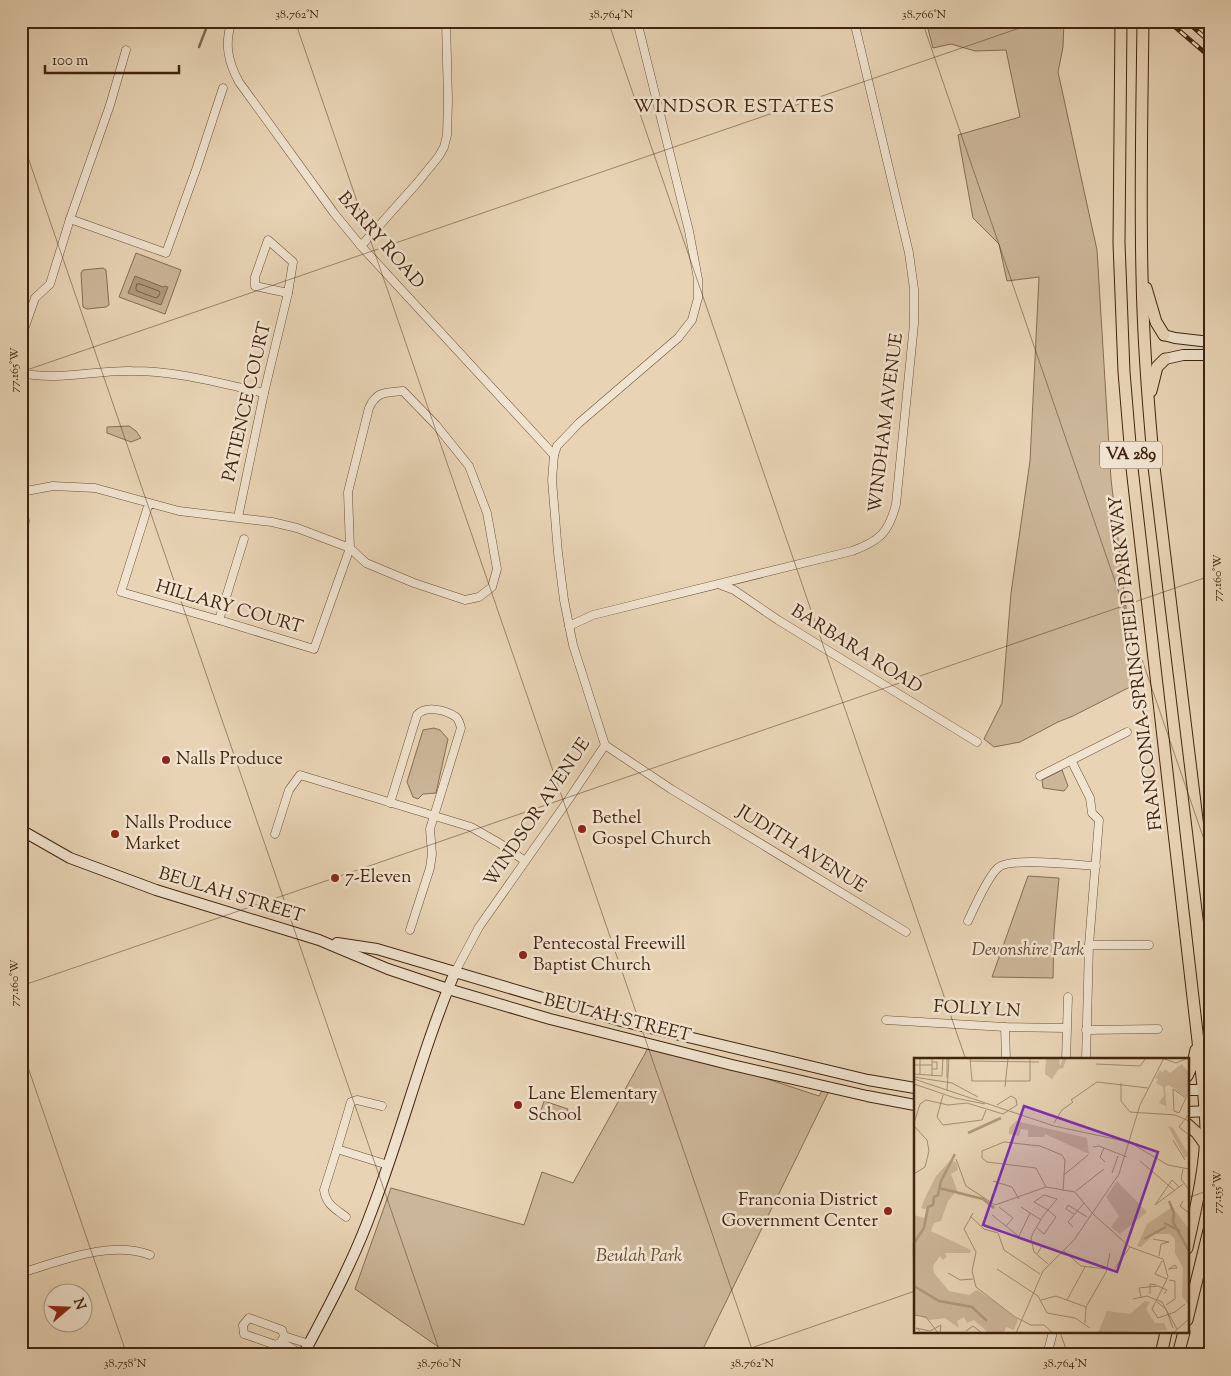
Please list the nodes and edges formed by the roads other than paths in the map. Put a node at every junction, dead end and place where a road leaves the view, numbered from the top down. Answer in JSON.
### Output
{"nodes":[{"id":1,"x":232,"y":21,"type":"edge"},
{"id":2,"x":446,"y":21,"type":"edge"},
{"id":3,"x":637,"y":21,"type":"edge"},
{"id":4,"x":854,"y":21,"type":"edge"},
{"id":5,"x":1121,"y":21,"type":"edge"},
{"id":6,"x":1143,"y":21,"type":"edge"},
{"id":7,"x":126,"y":50,"type":"dead end"},
{"id":8,"x":223,"y":88,"type":"dead end"},
{"id":9,"x":70,"y":219,"type":"junction"},
{"id":10,"x":361,"y":246,"type":"junction"},
{"id":11,"x":1142,"y":275,"type":"junction"},
{"id":12,"x":288,"y":293,"type":"junction"},
{"id":13,"x":1164,"y":335,"type":"joint"},
{"id":14,"x":21,"y":338,"type":"edge"},
{"id":15,"x":1210,"y":342,"type":"edge"},
{"id":16,"x":1210,"y":355,"type":"edge"},
{"id":17,"x":1165,"y":359,"type":"joint"},
{"id":18,"x":21,"y":373,"type":"edge"},
{"id":19,"x":264,"y":392,"type":"junction"},
{"id":20,"x":1148,"y":405,"type":"junction"},
{"id":21,"x":554,"y":456,"type":"junction"},
{"id":22,"x":21,"y":492,"type":"edge"},
{"id":23,"x":21,"y":501,"type":"edge"},
{"id":24,"x":149,"y":503,"type":"junction"},
{"id":25,"x":238,"y":517,"type":"junction"},
{"id":26,"x":244,"y":539,"type":"dead end"},
{"id":27,"x":21,"y":547,"type":"edge"},
{"id":28,"x":350,"y":548,"type":"junction"},
{"id":29,"x":719,"y":585,"type":"junction"},
{"id":30,"x":219,"y":620,"type":"junction"},
{"id":31,"x":569,"y":626,"type":"junction"},
{"id":32,"x":1127,"y":732,"type":"dead end"},
{"id":33,"x":977,"y":742,"type":"dead end"},
{"id":34,"x":605,"y":745,"type":"junction"},
{"id":35,"x":1071,"y":760,"type":"junction"},
{"id":36,"x":1040,"y":776,"type":"dead end"},
{"id":37,"x":390,"y":803,"type":"junction"},
{"id":38,"x":434,"y":817,"type":"junction"},
{"id":39,"x":22,"y":832,"type":"edge"},
{"id":40,"x":275,"y":834,"type":"dead end"},
{"id":41,"x":525,"y":861,"type":"junction"},
{"id":42,"x":1096,"y":866,"type":"junction"},
{"id":43,"x":968,"y":921,"type":"dead end"},
{"id":44,"x":1210,"y":926,"type":"edge"},
{"id":45,"x":410,"y":930,"type":"dead end"},
{"id":46,"x":906,"y":932,"type":"dead end"},
{"id":47,"x":319,"y":940,"type":"junction"},
{"id":48,"x":1089,"y":945,"type":"junction"},
{"id":49,"x":1149,"y":945,"type":"dead end"},
{"id":50,"x":455,"y":972,"type":"junction"},
{"id":51,"x":448,"y":989,"type":"junction"},
{"id":52,"x":1068,"y":997,"type":"dead end"},
{"id":53,"x":886,"y":1020,"type":"dead end"},
{"id":54,"x":1005,"y":1027,"type":"junction"},
{"id":55,"x":1066,"y":1028,"type":"junction"},
{"id":56,"x":1158,"y":1029,"type":"dead end"},
{"id":57,"x":1086,"y":1030,"type":"junction"},
{"id":58,"x":1198,"y":1040,"type":"junction"},
{"id":59,"x":1006,"y":1058,"type":"edge"},
{"id":60,"x":1066,"y":1058,"type":"edge"},
{"id":61,"x":1085,"y":1058,"type":"edge"},
{"id":62,"x":1188,"y":1074,"type":"edge"},
{"id":63,"x":914,"y":1088,"type":"edge"},
{"id":64,"x":1188,"y":1090,"type":"edge"},
{"id":65,"x":1206,"y":1090,"type":"edge"},
{"id":66,"x":914,"y":1104,"type":"edge"},
{"id":67,"x":382,"y":1106,"type":"dead end"},
{"id":68,"x":1207,"y":1111,"type":"edge"},
{"id":69,"x":1188,"y":1112,"type":"edge"},
{"id":70,"x":1188,"y":1125,"type":"edge"},
{"id":71,"x":1205,"y":1144,"type":"junction"},
{"id":72,"x":337,"y":1149,"type":"junction"},
{"id":73,"x":388,"y":1165,"type":"junction"},
{"id":74,"x":346,"y":1217,"type":"dead end"},
{"id":75,"x":1210,"y":1226,"type":"edge"},
{"id":76,"x":1188,"y":1243,"type":"edge"},
{"id":77,"x":150,"y":1255,"type":"dead end"},
{"id":78,"x":21,"y":1273,"type":"edge"},
{"id":79,"x":1188,"y":1316,"type":"edge"},
{"id":80,"x":1053,"y":1334,"type":"edge"},
{"id":81,"x":1166,"y":1334,"type":"edge"},
{"id":82,"x":1183,"y":1334,"type":"edge"},
{"id":83,"x":283,"y":1339,"type":"junction"},
{"id":84,"x":309,"y":1344,"type":"junction"},
{"id":85,"x":26,"y":1354,"type":"edge"},
{"id":86,"x":50,"y":1355,"type":"edge"},
{"id":87,"x":303,"y":1355,"type":"edge"},
{"id":88,"x":1048,"y":1355,"type":"edge"},
{"id":89,"x":1161,"y":1355,"type":"edge"},
{"id":90,"x":1178,"y":1355,"type":"edge"}],
"edges":[{"from":1,"to":10,"type":"street","name":"BARRY ROAD"},
{"from":2,"to":10,"type":"street"},
{"from":3,"to":21,"type":"street"},
{"from":4,"to":29,"type":"street","name":"WINDHAM AVENUE"},
{"from":5,"to":58,"type":"main road","name":"FRANCONIA-SPRINGFIELD PARKWAY","number":"VA 289"},
{"from":6,"to":11,"type":"main road","number":"VA 289"},
{"from":7,"to":9,"type":"street"},
{"from":8,"to":9,"type":"street"},
{"from":9,"to":14,"type":"street"},
{"from":10,"to":21,"type":"street","name":"BARRY ROAD"},
{"from":11,"to":13,"type":"main road"},
{"from":11,"to":20,"type":"main road","number":"VA 289"},
{"from":12,"to":12,"type":"street","name":"PATIENCE COURT"},
{"from":12,"to":19,"type":"street","name":"PATIENCE COURT"},
{"from":13,"to":15,"type":"main road"},
{"from":16,"to":17,"type":"main road"},
{"from":17,"to":20,"type":"main road"},
{"from":18,"to":19,"type":"street"},
{"from":19,"to":25,"type":"street","name":"PATIENCE COURT"},
{"from":20,"to":44,"type":"main road","number":"VA 289"},
{"from":21,"to":31,"type":"street","name":"WINDSOR AVENUE"},
{"from":22,"to":24,"type":"street"},
{"from":23,"to":27,"type":"street"},
{"from":24,"to":25,"type":"street"},
{"from":24,"to":30,"type":"street","name":"HILLARY COURT"},
{"from":25,"to":28,"type":"street"},
{"from":26,"to":30,"type":"street"},
{"from":28,"to":28,"type":"street"},
{"from":28,"to":30,"type":"street","name":"HILLARY COURT"},
{"from":29,"to":31,"type":"street","name":"WINDHAM AVENUE"},
{"from":29,"to":33,"type":"street","name":"BARBARA ROAD"},
{"from":31,"to":34,"type":"street","name":"WINDSOR AVENUE"},
{"from":32,"to":35,"type":"street"},
{"from":34,"to":41,"type":"street","name":"WINDSOR AVENUE"},
{"from":34,"to":46,"type":"street","name":"JUDITH AVENUE"},
{"from":35,"to":36,"type":"street"},
{"from":35,"to":42,"type":"street"},
{"from":37,"to":38,"type":"street"},
{"from":37,"to":38,"type":"street"},
{"from":37,"to":40,"type":"street"},
{"from":38,"to":41,"type":"street"},
{"from":38,"to":45,"type":"street"},
{"from":39,"to":47,"type":"main road","name":"BEULAH STREET"},
{"from":41,"to":50,"type":"street","name":"WINDSOR AVENUE"},
{"from":42,"to":43,"type":"street"},
{"from":42,"to":48,"type":"street"},
{"from":47,"to":50,"type":"main road","name":"BEULAH STREET"},
{"from":47,"to":51,"type":"main road","name":"BEULAH STREET"},
{"from":48,"to":49,"type":"street"},
{"from":48,"to":57,"type":"street"},
{"from":50,"to":51,"type":"main road"},
{"from":50,"to":63,"type":"main road","name":"BEULAH STREET"},
{"from":51,"to":66,"type":"main road","name":"BEULAH STREET"},
{"from":51,"to":73,"type":"main road"},
{"from":52,"to":55,"type":"street"},
{"from":53,"to":54,"type":"street","name":"FOLLY LN"},
{"from":54,"to":55,"type":"street","name":"FOLLY LN"},
{"from":54,"to":59,"type":"street"},
{"from":55,"to":60,"type":"street"},
{"from":56,"to":57,"type":"street"},
{"from":57,"to":61,"type":"street"},
{"from":58,"to":62,"type":"main road"},
{"from":58,"to":65,"type":"main road","name":"FRANCONIA-SPRINGFIELD PARKWAY","number":"VA 289"},
{"from":64,"to":65,"type":"main road"},
{"from":65,"to":68,"type":"main road","name":"FRANCONIA-SPRINGFIELD PARKWAY"},
{"from":67,"to":72,"type":"street"},
{"from":68,"to":69,"type":"main road"},
{"from":68,"to":71,"type":"main road","name":"FRANCONIA-SPRINGFIELD PARKWAY"},
{"from":70,"to":71,"type":"main road"},
{"from":71,"to":76,"type":"main road","name":"FRANCONIA-SPRINGFIELD PARKWAY"},
{"from":72,"to":73,"type":"street"},
{"from":72,"to":74,"type":"street"},
{"from":73,"to":84,"type":"main road"},
{"from":75,"to":79,"type":"main road"},
{"from":77,"to":78,"type":"street"},
{"from":80,"to":88,"type":"street"},
{"from":81,"to":89,"type":"main road"},
{"from":82,"to":90,"type":"main road"},
{"from":83,"to":83,"type":"street"},
{"from":83,"to":84,"type":"street"},
{"from":83,"to":87,"type":"street"},
{"from":84,"to":87,"type":"main road"},
{"from":85,"to":86,"type":"street"}]}
